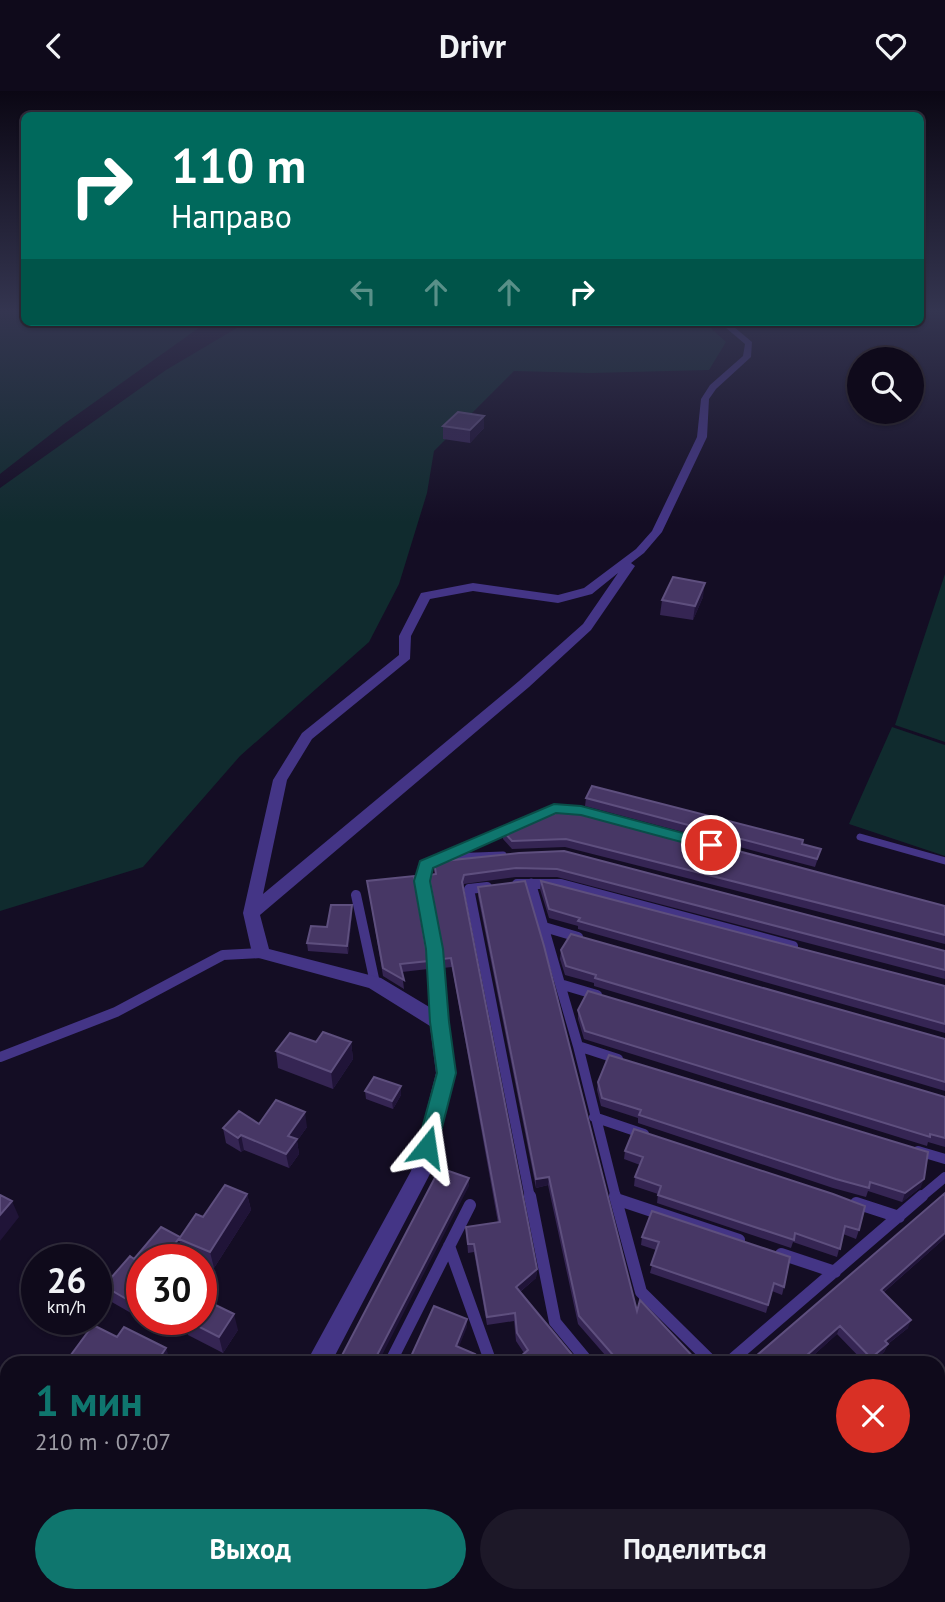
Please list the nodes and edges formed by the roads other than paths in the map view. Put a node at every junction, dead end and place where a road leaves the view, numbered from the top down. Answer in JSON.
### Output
{"nodes":[{"id":1,"x":718,"y":383,"type":"edge"},
{"id":2,"x":640,"y":551,"type":"junction"},
{"id":3,"x":581,"y":811,"type":"edge"},
{"id":4,"x":860,"y":837,"type":"dead end"},
{"id":5,"x":510,"y":855,"type":"edge"},
{"id":6,"x":443,"y":857,"type":"junction"},
{"id":7,"x":945,"y":861,"type":"edge"},
{"id":8,"x":531,"y":882,"type":"junction"},
{"id":9,"x":506,"y":885,"type":"edge"},
{"id":10,"x":494,"y":886,"type":"edge"},
{"id":11,"x":356,"y":895,"type":"dead end"},
{"id":12,"x":251,"y":913,"type":"junction"},
{"id":13,"x":544,"y":927,"type":"junction"},
{"id":14,"x":584,"y":938,"type":"edge"},
{"id":15,"x":799,"y":948,"type":"edge"},
{"id":16,"x":261,"y":953,"type":"junction"},
{"id":17,"x":375,"y":983,"type":"junction"},
{"id":18,"x":560,"y":984,"type":"junction"},
{"id":19,"x":613,"y":1000,"type":"edge"},
{"id":20,"x":439,"y":1022,"type":"junction"},
{"id":21,"x":578,"y":1046,"type":"junction"},
{"id":22,"x":0,"y":1057,"type":"edge"},
{"id":23,"x":631,"y":1062,"type":"edge"},
{"id":24,"x":594,"y":1117,"type":"junction"},
{"id":25,"x":660,"y":1139,"type":"edge"},
{"id":26,"x":906,"y":1147,"type":"edge"},
{"id":27,"x":945,"y":1159,"type":"edge"},
{"id":28,"x":945,"y":1177,"type":"edge"},
{"id":29,"x":616,"y":1199,"type":"junction"},
{"id":30,"x":846,"y":1200,"type":"edge"},
{"id":31,"x":470,"y":1205,"type":"dead end"},
{"id":32,"x":900,"y":1217,"type":"junction"},
{"id":33,"x":745,"y":1242,"type":"edge"},
{"id":34,"x":449,"y":1246,"type":"junction"},
{"id":35,"x":770,"y":1251,"type":"edge"},
{"id":36,"x":835,"y":1272,"type":"junction"},
{"id":37,"x":322,"y":1356,"type":"edge"},
{"id":38,"x":394,"y":1356,"type":"edge"},
{"id":39,"x":488,"y":1356,"type":"edge"},
{"id":40,"x":583,"y":1356,"type":"edge"},
{"id":41,"x":706,"y":1356,"type":"edge"},
{"id":42,"x":736,"y":1356,"type":"edge"}],
"edges":[{"from":1,"to":2,"type":"street"},
{"from":2,"to":12,"type":"street"},
{"from":2,"to":12,"type":"street"},
{"from":3,"to":6,"type":"lane"},
{"from":4,"to":7,"type":"lane"},
{"from":5,"to":6,"type":"lane"},
{"from":6,"to":20,"type":"lane"},
{"from":8,"to":9,"type":"lane"},
{"from":8,"to":13,"type":"lane"},
{"from":8,"to":15,"type":"lane"},
{"from":10,"to":40,"type":"lane"},
{"from":11,"to":17,"type":"lane"},
{"from":12,"to":16,"type":"street"},
{"from":13,"to":14,"type":"lane"},
{"from":13,"to":18,"type":"lane"},
{"from":16,"to":17,"type":"street"},
{"from":16,"to":22,"type":"lane"},
{"from":17,"to":20,"type":"street"},
{"from":18,"to":19,"type":"lane"},
{"from":18,"to":21,"type":"lane"},
{"from":20,"to":37,"type":"street"},
{"from":21,"to":23,"type":"lane"},
{"from":21,"to":24,"type":"lane"},
{"from":24,"to":25,"type":"lane"},
{"from":24,"to":29,"type":"lane"},
{"from":26,"to":27,"type":"lane"},
{"from":28,"to":32,"type":"lane"},
{"from":29,"to":33,"type":"lane"},
{"from":29,"to":41,"type":"lane"},
{"from":30,"to":32,"type":"lane"},
{"from":31,"to":34,"type":"lane"},
{"from":32,"to":36,"type":"lane"},
{"from":34,"to":38,"type":"lane"},
{"from":34,"to":39,"type":"lane"},
{"from":35,"to":36,"type":"lane"},
{"from":36,"to":42,"type":"lane"}]}
